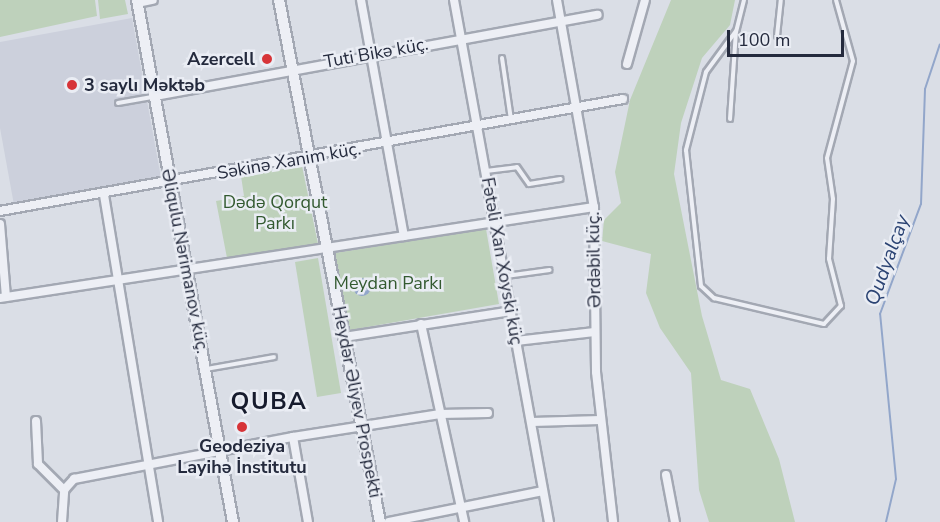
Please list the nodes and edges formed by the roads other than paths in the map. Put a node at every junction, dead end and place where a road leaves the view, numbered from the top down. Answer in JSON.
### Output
{"nodes":[{"id":1,"x":153,"y":0,"type":"edge"},
{"id":2,"x":279,"y":0,"type":"edge"},
{"id":3,"x":361,"y":0,"type":"edge"},
{"id":4,"x":454,"y":0,"type":"edge"},
{"id":5,"x":557,"y":0,"type":"edge"},
{"id":6,"x":645,"y":0,"type":"edge"},
{"id":7,"x":744,"y":0,"type":"edge"},
{"id":8,"x":780,"y":0,"type":"edge"},
{"id":9,"x":836,"y":0,"type":"edge"},
{"id":10,"x":137,"y":2,"type":"edge"},
{"id":11,"x":598,"y":15,"type":"dead end"},
{"id":12,"x":561,"y":20,"type":"junction"},
{"id":13,"x":736,"y":31,"type":"junction"},
{"id":14,"x":777,"y":36,"type":"dead end"},
{"id":15,"x":460,"y":37,"type":"junction"},
{"id":16,"x":373,"y":54,"type":"junction"},
{"id":17,"x":502,"y":58,"type":"dead end"},
{"id":18,"x":627,"y":64,"type":"dead end"},
{"id":19,"x":292,"y":68,"type":"junction"},
{"id":20,"x":155,"y":96,"type":"junction"},
{"id":21,"x":623,"y":99,"type":"dead end"},
{"id":22,"x":118,"y":103,"type":"dead end"},
{"id":23,"x":577,"y":109,"type":"junction"},
{"id":24,"x":730,"y":119,"type":"dead end"},
{"id":25,"x":511,"y":121,"type":"junction"},
{"id":26,"x":477,"y":126,"type":"junction"},
{"id":27,"x":388,"y":144,"type":"junction"},
{"id":28,"x":309,"y":157,"type":"junction"},
{"id":29,"x":486,"y":171,"type":"junction"},
{"id":30,"x":561,"y":178,"type":"dead end"},
{"id":31,"x":171,"y":184,"type":"junction"},
{"id":32,"x":104,"y":195,"type":"junction"},
{"id":33,"x":594,"y":207,"type":"junction"},
{"id":34,"x":0,"y":211,"type":"edge"},
{"id":35,"x":495,"y":222,"type":"junction"},
{"id":36,"x":0,"y":224,"type":"edge"},
{"id":37,"x":404,"y":236,"type":"junction"},
{"id":38,"x":326,"y":248,"type":"junction"},
{"id":39,"x":550,"y":270,"type":"dead end"},
{"id":40,"x":187,"y":271,"type":"junction"},
{"id":41,"x":505,"y":276,"type":"junction"},
{"id":42,"x":117,"y":282,"type":"junction"},
{"id":43,"x":3,"y":297,"type":"edge"},
{"id":44,"x":511,"y":311,"type":"junction"},
{"id":45,"x":422,"y":324,"type":"junction"},
{"id":46,"x":594,"y":332,"type":"junction"},
{"id":47,"x":344,"y":337,"type":"junction"},
{"id":48,"x":516,"y":341,"type":"junction"},
{"id":49,"x":274,"y":357,"type":"dead end"},
{"id":50,"x":205,"y":369,"type":"junction"},
{"id":51,"x":488,"y":413,"type":"dead end"},
{"id":52,"x":440,"y":414,"type":"junction"},
{"id":53,"x":600,"y":420,"type":"junction"},
{"id":54,"x":36,"y":421,"type":"dead end"},
{"id":55,"x":532,"y":422,"type":"junction"},
{"id":56,"x":362,"y":426,"type":"junction"},
{"id":57,"x":293,"y":437,"type":"junction"},
{"id":58,"x":221,"y":451,"type":"junction"},
{"id":59,"x":148,"y":465,"type":"junction"},
{"id":60,"x":666,"y":475,"type":"dead end"},
{"id":61,"x":64,"y":490,"type":"junction"},
{"id":62,"x":543,"y":491,"type":"junction"},
{"id":63,"x":460,"y":507,"type":"junction"},
{"id":64,"x":62,"y":522,"type":"edge"},
{"id":65,"x":158,"y":522,"type":"edge"},
{"id":66,"x":233,"y":522,"type":"edge"},
{"id":67,"x":308,"y":522,"type":"edge"},
{"id":68,"x":380,"y":522,"type":"edge"},
{"id":69,"x":389,"y":522,"type":"edge"},
{"id":70,"x":464,"y":522,"type":"edge"},
{"id":71,"x":549,"y":522,"type":"edge"},
{"id":72,"x":613,"y":522,"type":"edge"},
{"id":73,"x":668,"y":522,"type":"edge"},
{"id":74,"x":675,"y":522,"type":"edge"}],
"edges":[{"from":1,"to":10,"type":"street"},
{"from":2,"to":19,"type":"street","name":"Heydər Əliyev Prospekti"},
{"from":3,"to":16,"type":"street"},
{"from":4,"to":15,"type":"street","name":"Fətəli Xan Xoyski küç"},
{"from":5,"to":12,"type":"street","name":"Ərdəbil küç."},
{"from":6,"to":18,"type":"street"},
{"from":7,"to":13,"type":"lane"},
{"from":8,"to":14,"type":"lane"},
{"from":9,"to":13,"type":"lane"},
{"from":10,"to":20,"type":"street","name":"Əliqulu Nərimanov küç."},
{"from":11,"to":12,"type":"street","name":"Tuti Bikə küç."},
{"from":12,"to":15,"type":"street","name":"Tuti Bikə küç."},
{"from":12,"to":23,"type":"street","name":"Ərdəbil küç."},
{"from":13,"to":24,"type":"lane"},
{"from":15,"to":16,"type":"street","name":"Tuti Bikə küç."},
{"from":15,"to":26,"type":"street","name":"Fətəli Xan Xoyski küç"},
{"from":16,"to":19,"type":"street","name":"Tuti Bikə küç."},
{"from":16,"to":27,"type":"street"},
{"from":17,"to":25,"type":"lane"},
{"from":19,"to":20,"type":"street","name":"Tuti Bikə küç."},
{"from":19,"to":28,"type":"street","name":"Heydər Əliyev Prospekti"},
{"from":20,"to":22,"type":"lane"},
{"from":20,"to":31,"type":"street","name":"Əliqulu Nərimanov küç."},
{"from":21,"to":23,"type":"street","name":"Səkinə Xanim küç."},
{"from":23,"to":25,"type":"street","name":"Səkinə Xanim küç."},
{"from":23,"to":33,"type":"street","name":"Ərdəbil küç."},
{"from":25,"to":26,"type":"street","name":"Səkinə Xanim küç."},
{"from":26,"to":27,"type":"street","name":"Səkinə Xanim küç."},
{"from":26,"to":29,"type":"street","name":"Fətəli Xan Xoyski küç"},
{"from":27,"to":28,"type":"street","name":"Səkinə Xanim küç."},
{"from":27,"to":37,"type":"street"},
{"from":28,"to":31,"type":"street","name":"Səkinə Xanim küç."},
{"from":28,"to":38,"type":"street","name":"Heydər Əliyev Prospekti"},
{"from":29,"to":30,"type":"lane"},
{"from":29,"to":35,"type":"street","name":"Fətəli Xan Xoyski küç"},
{"from":31,"to":32,"type":"street","name":"Səkinə Xanim küç."},
{"from":31,"to":40,"type":"street","name":"Əliqulu Nərimanov küç."},
{"from":32,"to":34,"type":"street","name":"Səkinə Xanim küç."},
{"from":32,"to":42,"type":"street"},
{"from":33,"to":35,"type":"street"},
{"from":33,"to":46,"type":"street","name":"Ərdəbil küç."},
{"from":35,"to":37,"type":"street"},
{"from":35,"to":41,"type":"street","name":"Fətəli Xan Xoyski küç"},
{"from":36,"to":43,"type":"street"},
{"from":37,"to":38,"type":"street"},
{"from":38,"to":40,"type":"street"},
{"from":38,"to":47,"type":"street","name":"Heydər Əliyev Prospekti"},
{"from":39,"to":41,"type":"lane"},
{"from":40,"to":42,"type":"street"},
{"from":40,"to":50,"type":"street","name":"Əliqulu Nərimanov küç."},
{"from":41,"to":44,"type":"street","name":"Fətəli Xan Xoyski küç"},
{"from":42,"to":43,"type":"street"},
{"from":42,"to":59,"type":"street"},
{"from":44,"to":45,"type":"street"},
{"from":44,"to":48,"type":"street","name":"Fətəli Xan Xoyski küç"},
{"from":45,"to":47,"type":"street"},
{"from":45,"to":52,"type":"street"},
{"from":46,"to":48,"type":"street"},
{"from":46,"to":53,"type":"street","name":"Ərdəbil küç."},
{"from":47,"to":56,"type":"street","name":"Heydər Əliyev Prospekti"},
{"from":48,"to":55,"type":"street","name":"Fətəli Xan Xoyski küç"},
{"from":49,"to":50,"type":"lane"},
{"from":50,"to":58,"type":"street","name":"Əliqulu Nərimanov küç."},
{"from":51,"to":52,"type":"street"},
{"from":52,"to":56,"type":"street"},
{"from":52,"to":63,"type":"street"},
{"from":53,"to":55,"type":"street"},
{"from":53,"to":72,"type":"street","name":"Ərdəbil küç."},
{"from":54,"to":61,"type":"street"},
{"from":55,"to":62,"type":"street","name":"Fətəli Xan Xoyski küç"},
{"from":56,"to":57,"type":"street"},
{"from":56,"to":68,"type":"street","name":"Heydər Əliyev Prospekti"},
{"from":57,"to":58,"type":"street"},
{"from":57,"to":67,"type":"street"},
{"from":58,"to":59,"type":"street"},
{"from":58,"to":66,"type":"street","name":"Əliqulu Nərimanov küç."},
{"from":59,"to":61,"type":"street"},
{"from":59,"to":65,"type":"street"},
{"from":60,"to":74,"type":"street"},
{"from":61,"to":64,"type":"street"},
{"from":62,"to":63,"type":"street"},
{"from":62,"to":71,"type":"street","name":"Fətəli Xan Xoyski küç"},
{"from":63,"to":69,"type":"street"},
{"from":63,"to":70,"type":"street"},
{"from":73,"to":74,"type":"street"}]}
